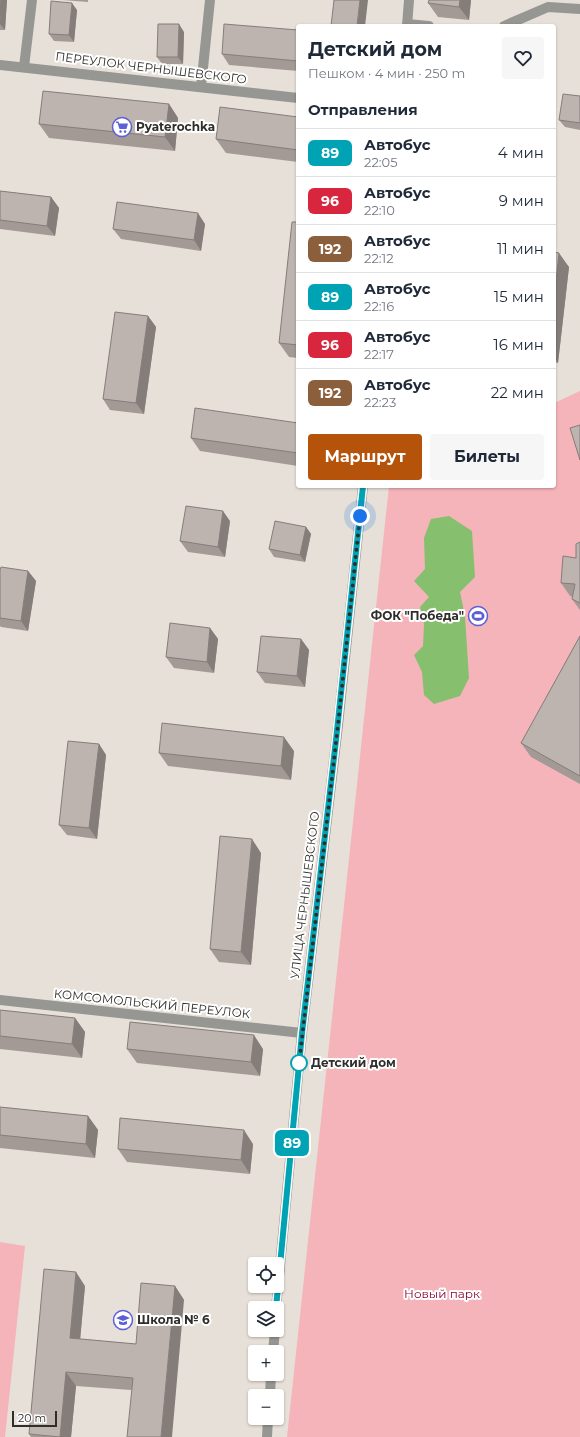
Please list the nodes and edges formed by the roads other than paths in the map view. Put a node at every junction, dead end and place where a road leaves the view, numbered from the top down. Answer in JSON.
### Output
{"nodes":[{"id":1,"x":32,"y":0,"type":"edge"},
{"id":2,"x":210,"y":0,"type":"edge"},
{"id":3,"x":409,"y":0,"type":"edge"},
{"id":4,"x":580,"y":9,"type":"edge"},
{"id":5,"x":407,"y":24,"type":"edge"},
{"id":6,"x":509,"y":24,"type":"edge"},
{"id":7,"x":0,"y":65,"type":"edge"},
{"id":8,"x":24,"y":67,"type":"junction"},
{"id":9,"x":201,"y":87,"type":"junction"},
{"id":10,"x":296,"y":98,"type":"edge"},
{"id":11,"x":363,"y":488,"type":"edge"},
{"id":12,"x":0,"y":1000,"type":"edge"},
{"id":13,"x":302,"y":1033,"type":"junction"},
{"id":14,"x":277,"y":1301,"type":"edge"},
{"id":15,"x":268,"y":1425,"type":"edge"},
{"id":16,"x":267,"y":1437,"type":"edge"}],
"edges":[{"from":1,"to":8,"type":"street"},
{"from":2,"to":9,"type":"street"},
{"from":3,"to":5,"type":"street"},
{"from":4,"to":6,"type":"street"},
{"from":7,"to":8,"type":"street","name":"ПЕРЕУЛОК ЧЕРНЫШЕВСКОГО"},
{"from":8,"to":9,"type":"street","name":"ПЕРЕУЛОК ЧЕРНЫШЕВСКОГО"},
{"from":9,"to":10,"type":"street","name":"ПЕРЕУЛОК ЧЕРНЫШЕВСКОГО"},
{"from":11,"to":13,"type":"street","name":"УЛИЦА ЧЕРНЫШЕВСКОГО"},
{"from":12,"to":13,"type":"street","name":"КОМСОМОЛЬСКИЙ ПЕРЕУЛОК"},
{"from":13,"to":14,"type":"street","name":"УЛИЦА ЧЕРНЫШЕВСКОГО"},
{"from":15,"to":16,"type":"street"}]}
